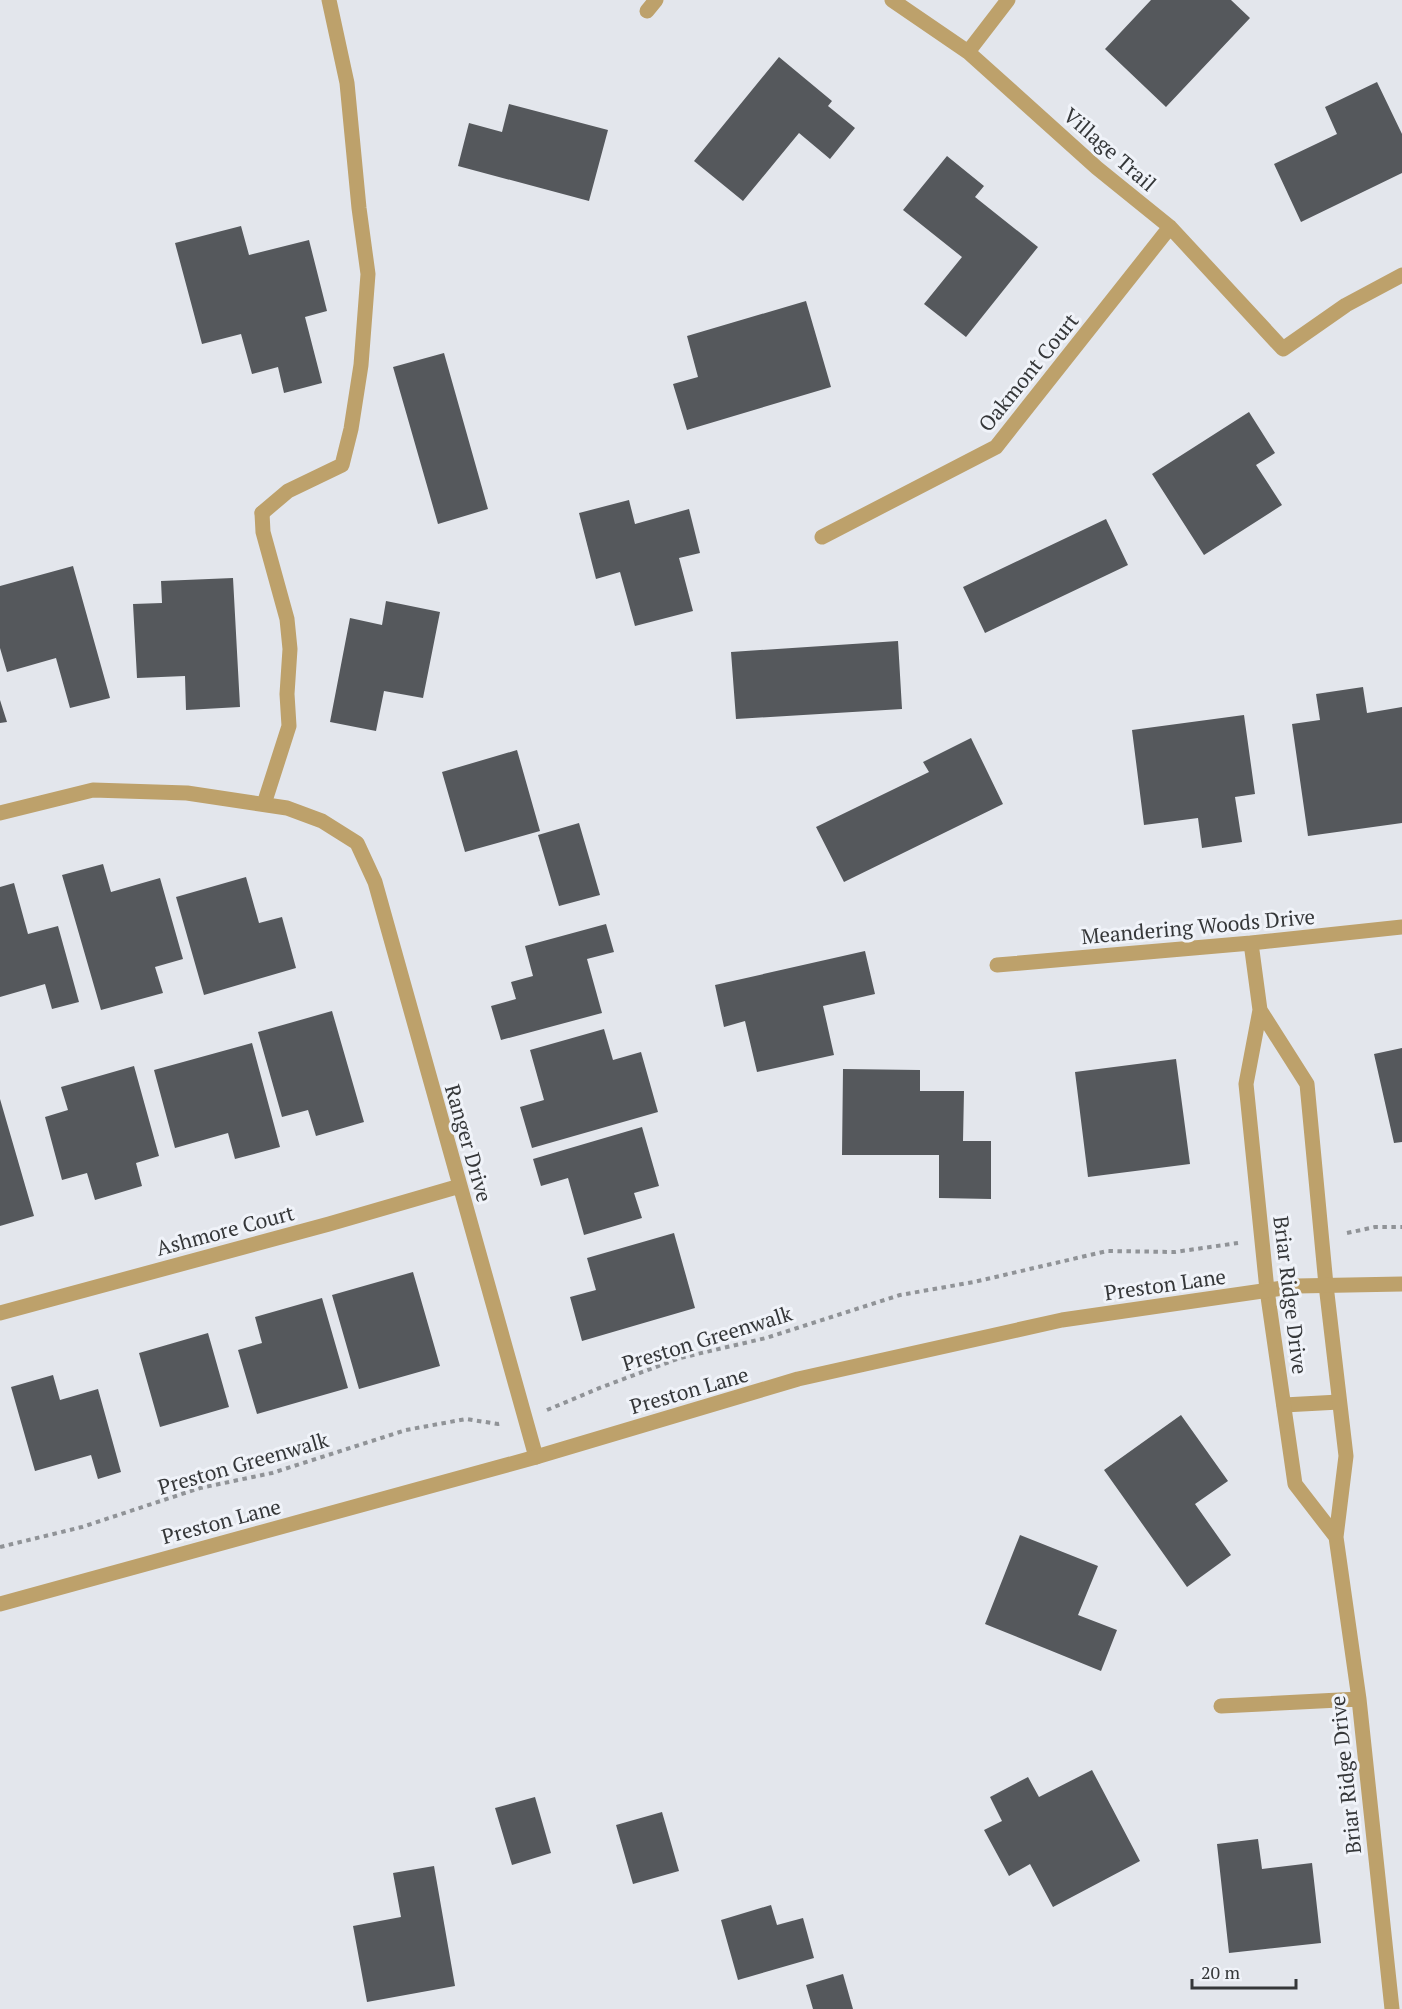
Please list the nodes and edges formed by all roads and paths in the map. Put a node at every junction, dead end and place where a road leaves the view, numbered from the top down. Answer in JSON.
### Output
{"nodes":[{"id":1,"x":329,"y":0,"type":"edge"},
{"id":2,"x":892,"y":0,"type":"edge"},
{"id":3,"x":1008,"y":0,"type":"edge"},
{"id":4,"x":968,"y":52,"type":"junction"},
{"id":5,"x":1170,"y":227,"type":"junction"},
{"id":6,"x":1402,"y":275,"type":"edge"},
{"id":7,"x":822,"y":537,"type":"dead end"},
{"id":8,"x":264,"y":804,"type":"junction"},
{"id":9,"x":0,"y":813,"type":"edge"},
{"id":10,"x":1402,"y":927,"type":"edge"},
{"id":11,"x":1251,"y":943,"type":"junction"},
{"id":12,"x":997,"y":965,"type":"dead end"},
{"id":13,"x":1260,"y":1010,"type":"junction"},
{"id":14,"x":460,"y":1186,"type":"junction"},
{"id":15,"x":1402,"y":1227,"type":"edge"},
{"id":16,"x":1322,"y":1238,"type":"junction"},
{"id":17,"x":1262,"y":1241,"type":"junction"},
{"id":18,"x":1402,"y":1284,"type":"edge"},
{"id":19,"x":1326,"y":1286,"type":"junction"},
{"id":20,"x":1267,"y":1290,"type":"junction"},
{"id":21,"x":0,"y":1312,"type":"edge"},
{"id":22,"x":1339,"y":1402,"type":"junction"},
{"id":23,"x":1284,"y":1405,"type":"junction"},
{"id":24,"x":524,"y":1417,"type":"junction"},
{"id":25,"x":536,"y":1457,"type":"junction"},
{"id":26,"x":1336,"y":1537,"type":"junction"},
{"id":27,"x":0,"y":1546,"type":"edge"},
{"id":28,"x":0,"y":1604,"type":"edge"},
{"id":29,"x":1359,"y":1699,"type":"junction"},
{"id":30,"x":1221,"y":1706,"type":"dead end"},
{"id":31,"x":1392,"y":2009,"type":"edge"}],
"edges":[{"from":1,"to":8,"type":"street"},
{"from":2,"to":4,"type":"street","name":"Village Trail"},
{"from":3,"to":4,"type":"street"},
{"from":4,"to":5,"type":"street","name":"Village Trail"},
{"from":5,"to":6,"type":"street","name":"Village Trail"},
{"from":5,"to":7,"type":"street","name":"Oakmont Court"},
{"from":8,"to":9,"type":"street"},
{"from":8,"to":14,"type":"street","name":"Ranger Drive"},
{"from":10,"to":11,"type":"street","name":"Meandering Woods Drive"},
{"from":11,"to":12,"type":"street","name":"Meandering Woods Drive"},
{"from":11,"to":13,"type":"street","name":"Briar Ridge Drive"},
{"from":13,"to":16,"type":"street","name":"Briar Ridge Drive"},
{"from":13,"to":17,"type":"street","name":"Briar Ridge Drive"},
{"from":14,"to":21,"type":"street","name":"Ashmore Court"},
{"from":14,"to":24,"type":"street","name":"Ranger Drive"},
{"from":15,"to":16,"type":"path"},
{"from":16,"to":19,"type":"street","name":"Briar Ridge Drive"},
{"from":17,"to":20,"type":"street","name":"Briar Ridge Drive"},
{"from":17,"to":24,"type":"path","name":"Preston Greenwalk"},
{"from":18,"to":19,"type":"street","name":"Preston Lane"},
{"from":19,"to":20,"type":"street","name":"Preston Lane"},
{"from":19,"to":22,"type":"street","name":"Briar Ridge Drive"},
{"from":20,"to":23,"type":"street","name":"Briar Ridge Drive"},
{"from":20,"to":25,"type":"street","name":"Preston Lane"},
{"from":22,"to":23,"type":"street"},
{"from":22,"to":26,"type":"street","name":"Briar Ridge Drive"},
{"from":23,"to":26,"type":"street","name":"Briar Ridge Drive"},
{"from":24,"to":25,"type":"street","name":"Ranger Drive"},
{"from":24,"to":27,"type":"path","name":"Preston Greenwalk"},
{"from":25,"to":28,"type":"street","name":"Preston Lane"},
{"from":26,"to":29,"type":"street","name":"Briar Ridge Drive"},
{"from":29,"to":30,"type":"street"},
{"from":29,"to":31,"type":"street","name":"Briar Ridge Drive"}]}
